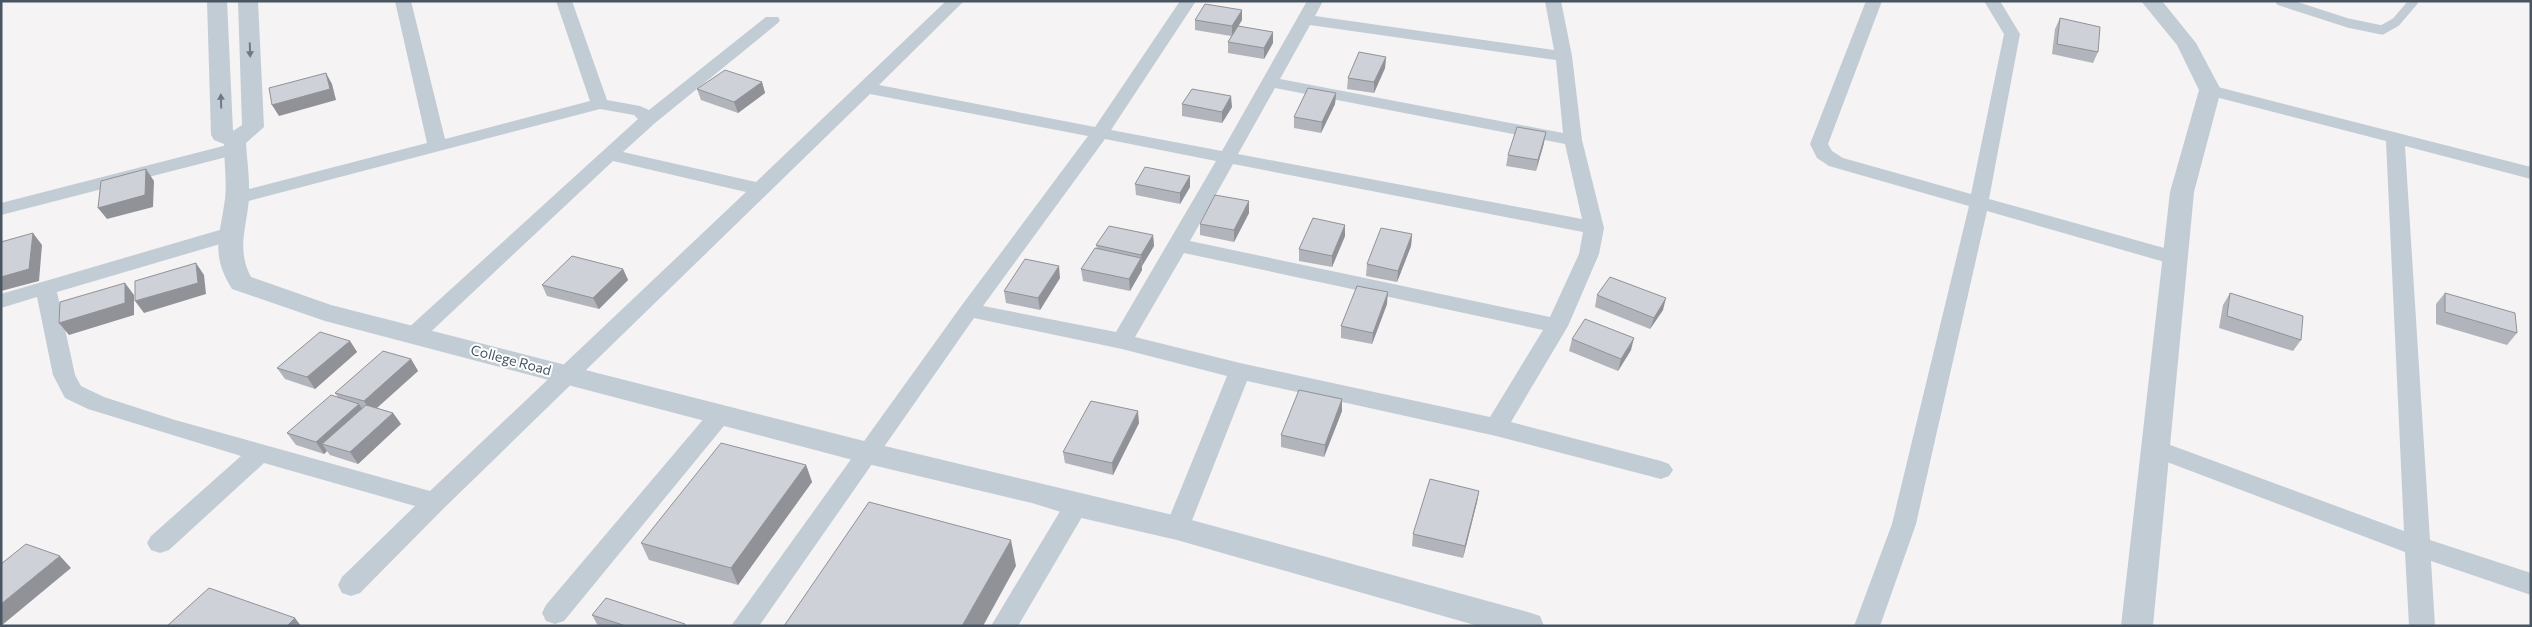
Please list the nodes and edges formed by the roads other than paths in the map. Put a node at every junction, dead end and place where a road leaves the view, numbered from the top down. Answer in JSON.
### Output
{"nodes":[{"id":1,"x":217,"y":1,"type":"edge"},
{"id":2,"x":248,"y":1,"type":"edge"},
{"id":3,"x":403,"y":1,"type":"edge"},
{"id":4,"x":564,"y":1,"type":"edge"},
{"id":5,"x":956,"y":1,"type":"edge"},
{"id":6,"x":1188,"y":1,"type":"edge"},
{"id":7,"x":1315,"y":1,"type":"edge"},
{"id":8,"x":1553,"y":1,"type":"edge"},
{"id":9,"x":1874,"y":1,"type":"edge"},
{"id":10,"x":1992,"y":1,"type":"edge"},
{"id":11,"x":2151,"y":1,"type":"edge"},
{"id":12,"x":2280,"y":1,"type":"edge"},
{"id":13,"x":2414,"y":1,"type":"edge"},
{"id":14,"x":1305,"y":19,"type":"junction"},
{"id":15,"x":772,"y":20,"type":"dead end"},
{"id":16,"x":1564,"y":56,"type":"junction"},
{"id":17,"x":1270,"y":82,"type":"junction"},
{"id":18,"x":866,"y":88,"type":"junction"},
{"id":19,"x":2210,"y":90,"type":"junction"},
{"id":20,"x":600,"y":104,"type":"junction"},
{"id":21,"x":649,"y":119,"type":"junction"},
{"id":22,"x":1100,"y":133,"type":"junction"},
{"id":23,"x":2395,"y":138,"type":"junction"},
{"id":24,"x":1573,"y":140,"type":"junction"},
{"id":25,"x":235,"y":145,"type":"junction"},
{"id":26,"x":437,"y":145,"type":"junction"},
{"id":27,"x":609,"y":155,"type":"junction"},
{"id":28,"x":1228,"y":157,"type":"junction"},
{"id":29,"x":2531,"y":173,"type":"edge"},
{"id":30,"x":760,"y":189,"type":"junction"},
{"id":31,"x":237,"y":198,"type":"junction"},
{"id":32,"x":1979,"y":203,"type":"junction"},
{"id":33,"x":1,"y":210,"type":"edge"},
{"id":34,"x":1594,"y":228,"type":"junction"},
{"id":35,"x":230,"y":234,"type":"junction"},
{"id":36,"x":1178,"y":245,"type":"junction"},
{"id":37,"x":2175,"y":258,"type":"junction"},
{"id":38,"x":46,"y":288,"type":"junction"},
{"id":39,"x":1,"y":301,"type":"edge"},
{"id":40,"x":969,"y":310,"type":"junction"},
{"id":41,"x":1557,"y":326,"type":"junction"},
{"id":42,"x":414,"y":335,"type":"junction"},
{"id":43,"x":1122,"y":341,"type":"junction"},
{"id":44,"x":1240,"y":370,"type":"junction"},
{"id":45,"x":566,"y":375,"type":"junction"},
{"id":46,"x":720,"y":415,"type":"junction"},
{"id":47,"x":1496,"y":427,"type":"junction"},
{"id":48,"x":2154,"y":448,"type":"junction"},
{"id":49,"x":260,"y":453,"type":"junction"},
{"id":50,"x":868,"y":453,"type":"junction"},
{"id":51,"x":1661,"y":470,"type":"dead end"},
{"id":52,"x":434,"y":502,"type":"junction"},
{"id":53,"x":1077,"y":505,"type":"junction"},
{"id":54,"x":1177,"y":528,"type":"junction"},
{"id":55,"x":160,"y":543,"type":"dead end"},
{"id":56,"x":2417,"y":546,"type":"junction"},
{"id":57,"x":2531,"y":584,"type":"edge"},
{"id":58,"x":351,"y":585,"type":"dead end"},
{"id":59,"x":555,"y":613,"type":"dead end"},
{"id":60,"x":744,"y":626,"type":"edge"},
{"id":61,"x":1004,"y":626,"type":"edge"},
{"id":62,"x":1528,"y":626,"type":"edge"},
{"id":63,"x":1867,"y":626,"type":"edge"},
{"id":64,"x":2137,"y":626,"type":"edge"},
{"id":65,"x":2422,"y":626,"type":"edge"}],
"edges":[{"from":25,"to":1,"type":"street","one_way":true},
{"from":2,"to":25,"type":"street","one_way":true},
{"from":3,"to":26,"type":"street"},
{"from":4,"to":20,"type":"street"},
{"from":5,"to":18,"type":"street"},
{"from":6,"to":22,"type":"street"},
{"from":7,"to":14,"type":"street"},
{"from":8,"to":16,"type":"street"},
{"from":9,"to":32,"type":"street"},
{"from":10,"to":32,"type":"street"},
{"from":11,"to":19,"type":"street"},
{"from":12,"to":13,"type":"lane"},
{"from":14,"to":16,"type":"street"},
{"from":14,"to":17,"type":"street"},
{"from":15,"to":21,"type":"street"},
{"from":16,"to":24,"type":"street"},
{"from":17,"to":24,"type":"street"},
{"from":17,"to":28,"type":"street"},
{"from":18,"to":22,"type":"street"},
{"from":18,"to":30,"type":"street"},
{"from":19,"to":23,"type":"street"},
{"from":19,"to":37,"type":"street"},
{"from":20,"to":21,"type":"street"},
{"from":20,"to":26,"type":"street"},
{"from":21,"to":27,"type":"street"},
{"from":22,"to":28,"type":"street"},
{"from":22,"to":40,"type":"street"},
{"from":23,"to":29,"type":"street"},
{"from":23,"to":56,"type":"street"},
{"from":24,"to":34,"type":"street"},
{"from":25,"to":31,"type":"street","name":"College Road"},
{"from":25,"to":33,"type":"street"},
{"from":26,"to":31,"type":"street"},
{"from":27,"to":30,"type":"street"},
{"from":27,"to":42,"type":"street"},
{"from":28,"to":34,"type":"street"},
{"from":28,"to":36,"type":"street"},
{"from":30,"to":45,"type":"street"},
{"from":31,"to":35,"type":"street","name":"College Road"},
{"from":32,"to":37,"type":"street"},
{"from":32,"to":63,"type":"street"},
{"from":34,"to":41,"type":"street"},
{"from":35,"to":38,"type":"street"},
{"from":35,"to":42,"type":"street","name":"College Road"},
{"from":36,"to":41,"type":"street"},
{"from":36,"to":43,"type":"street"},
{"from":37,"to":48,"type":"street"},
{"from":38,"to":39,"type":"street"},
{"from":38,"to":49,"type":"street"},
{"from":40,"to":43,"type":"street"},
{"from":40,"to":50,"type":"street"},
{"from":41,"to":47,"type":"street"},
{"from":42,"to":45,"type":"street","name":"College Road"},
{"from":43,"to":44,"type":"street"},
{"from":44,"to":47,"type":"street"},
{"from":44,"to":54,"type":"street"},
{"from":45,"to":46,"type":"street","name":"College Road"},
{"from":45,"to":52,"type":"street"},
{"from":46,"to":50,"type":"street","name":"College Road"},
{"from":46,"to":59,"type":"street"},
{"from":47,"to":51,"type":"street"},
{"from":48,"to":56,"type":"street"},
{"from":48,"to":64,"type":"street"},
{"from":49,"to":52,"type":"street"},
{"from":49,"to":55,"type":"street"},
{"from":50,"to":53,"type":"street","name":"College Road"},
{"from":50,"to":60,"type":"street"},
{"from":52,"to":58,"type":"street"},
{"from":53,"to":54,"type":"street","name":"College Road"},
{"from":53,"to":61,"type":"street"},
{"from":54,"to":62,"type":"street","name":"College Road"},
{"from":56,"to":57,"type":"street"},
{"from":56,"to":65,"type":"street"}]}
